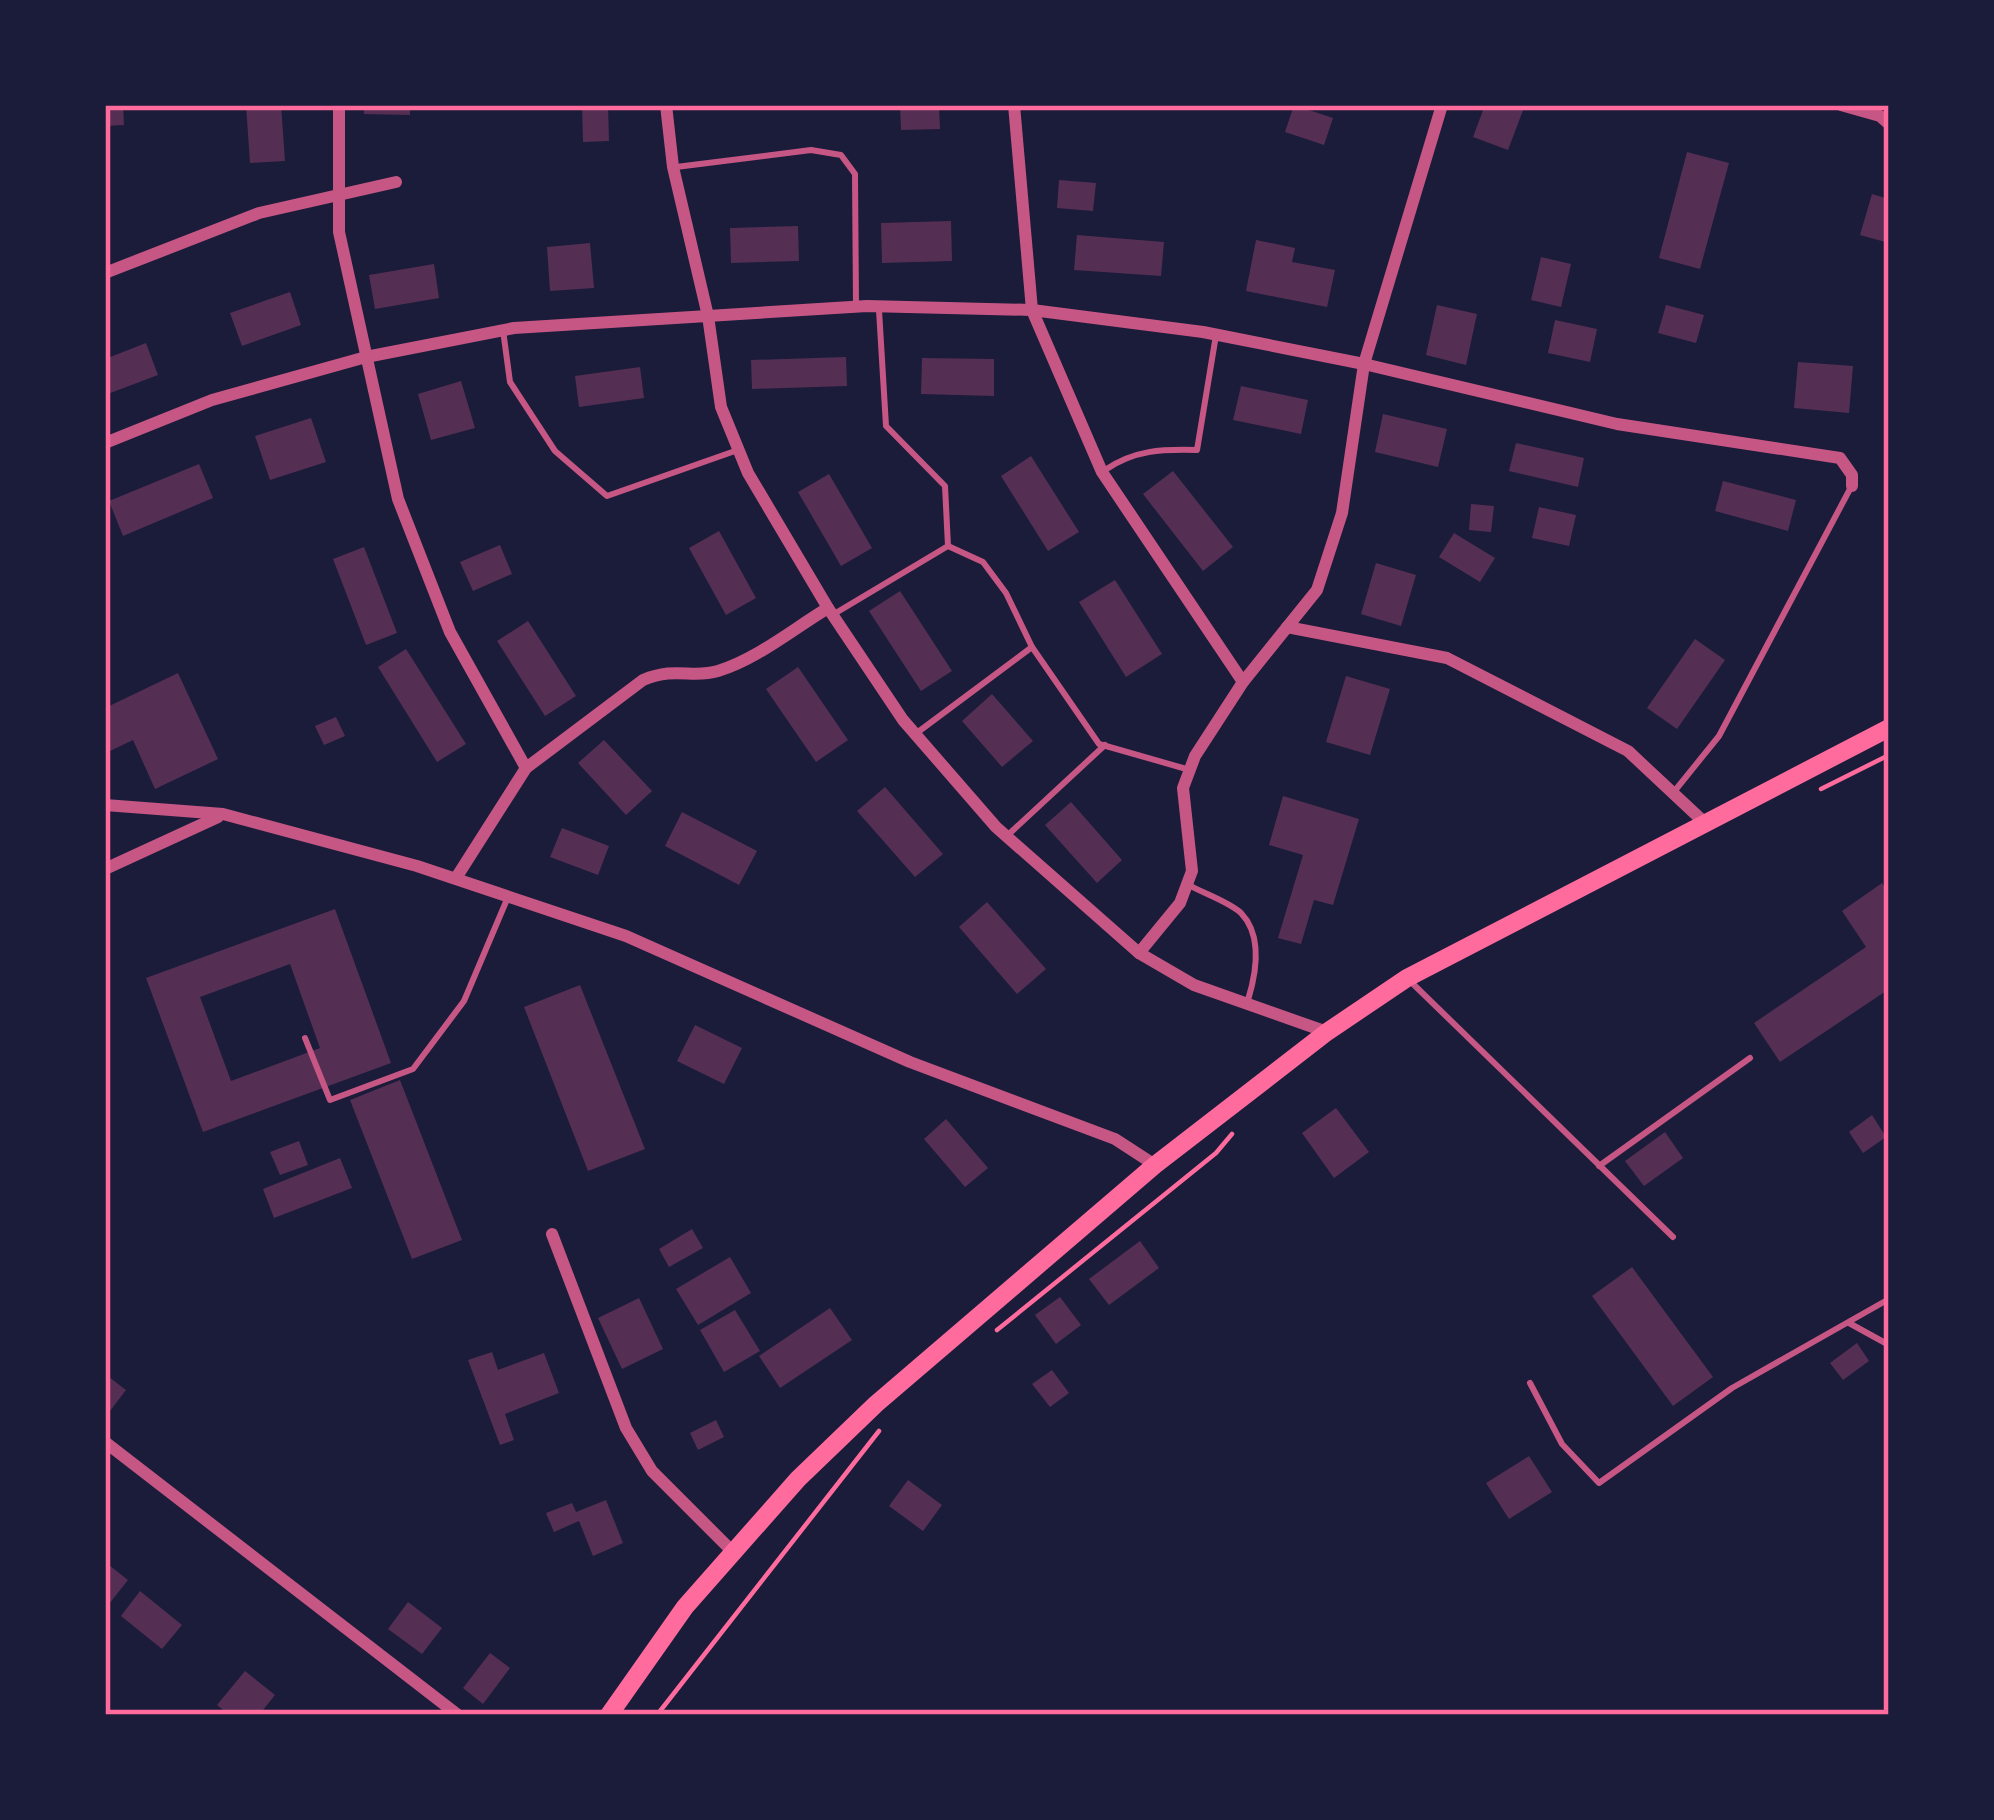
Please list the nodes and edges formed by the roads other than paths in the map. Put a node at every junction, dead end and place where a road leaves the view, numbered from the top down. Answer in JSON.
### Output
{"nodes":[{"id":1,"x":339,"y":105,"type":"edge"},
{"id":2,"x":666,"y":105,"type":"edge"},
{"id":3,"x":1014,"y":105,"type":"edge"},
{"id":4,"x":1442,"y":105,"type":"edge"},
{"id":5,"x":1841,"y":105,"type":"edge"},
{"id":6,"x":1889,"y":124,"type":"edge"},
{"id":7,"x":673,"y":167,"type":"junction"},
{"id":8,"x":396,"y":182,"type":"dead end"},
{"id":9,"x":340,"y":195,"type":"junction"},
{"id":10,"x":105,"y":273,"type":"edge"},
{"id":11,"x":856,"y":306,"type":"junction"},
{"id":12,"x":879,"y":306,"type":"junction"},
{"id":13,"x":1032,"y":310,"type":"junction"},
{"id":14,"x":708,"y":316,"type":"junction"},
{"id":15,"x":503,"y":330,"type":"junction"},
{"id":16,"x":1216,"y":334,"type":"junction"},
{"id":17,"x":366,"y":357,"type":"junction"},
{"id":18,"x":1364,"y":364,"type":"junction"},
{"id":19,"x":105,"y":442,"type":"edge"},
{"id":20,"x":739,"y":450,"type":"junction"},
{"id":21,"x":1102,"y":472,"type":"junction"},
{"id":22,"x":1852,"y":486,"type":"joint"},
{"id":23,"x":949,"y":546,"type":"junction"},
{"id":24,"x":830,"y":611,"type":"junction"},
{"id":25,"x":1287,"y":627,"type":"junction"},
{"id":26,"x":1032,"y":647,"type":"junction"},
{"id":27,"x":1243,"y":682,"type":"junction"},
{"id":28,"x":1889,"y":728,"type":"edge"},
{"id":29,"x":915,"y":734,"type":"junction"},
{"id":30,"x":1105,"y":745,"type":"junction"},
{"id":31,"x":526,"y":768,"type":"junction"},
{"id":32,"x":1190,"y":770,"type":"junction"},
{"id":33,"x":1673,"y":793,"type":"junction"},
{"id":34,"x":105,"y":805,"type":"edge"},
{"id":35,"x":223,"y":814,"type":"junction"},
{"id":36,"x":1706,"y":823,"type":"junction"},
{"id":37,"x":1006,"y":836,"type":"junction"},
{"id":38,"x":105,"y":869,"type":"edge"},
{"id":39,"x":456,"y":878,"type":"junction"},
{"id":40,"x":1187,"y":884,"type":"junction"},
{"id":41,"x":508,"y":897,"type":"junction"},
{"id":42,"x":1139,"y":953,"type":"junction"},
{"id":43,"x":1407,"y":978,"type":"junction"},
{"id":44,"x":1247,"y":1004,"type":"junction"},
{"id":45,"x":1328,"y":1033,"type":"junction"},
{"id":46,"x":305,"y":1038,"type":"dead end"},
{"id":47,"x":1750,"y":1058,"type":"dead end"},
{"id":48,"x":1155,"y":1166,"type":"junction"},
{"id":49,"x":1599,"y":1166,"type":"junction"},
{"id":50,"x":552,"y":1234,"type":"dead end"},
{"id":51,"x":1673,"y":1237,"type":"dead end"},
{"id":52,"x":1889,"y":1299,"type":"edge"},
{"id":53,"x":1849,"y":1323,"type":"junction"},
{"id":54,"x":1889,"y":1345,"type":"edge"},
{"id":55,"x":1530,"y":1383,"type":"dead end"},
{"id":56,"x":105,"y":1442,"type":"edge"},
{"id":57,"x":732,"y":1551,"type":"junction"},
{"id":58,"x":458,"y":1715,"type":"edge"},
{"id":59,"x":609,"y":1715,"type":"edge"}],
"edges":[{"from":1,"to":9,"type":"street"},
{"from":2,"to":7,"type":"street"},
{"from":3,"to":13,"type":"street"},
{"from":4,"to":18,"type":"street"},
{"from":5,"to":6,"type":"street"},
{"from":7,"to":11,"type":"lane"},
{"from":7,"to":14,"type":"street"},
{"from":8,"to":9,"type":"street"},
{"from":9,"to":10,"type":"street"},
{"from":9,"to":17,"type":"street"},
{"from":11,"to":12,"type":"street"},
{"from":11,"to":14,"type":"street"},
{"from":12,"to":13,"type":"street"},
{"from":12,"to":23,"type":"lane"},
{"from":13,"to":16,"type":"street"},
{"from":13,"to":21,"type":"street"},
{"from":14,"to":15,"type":"street"},
{"from":14,"to":20,"type":"street"},
{"from":15,"to":17,"type":"street"},
{"from":15,"to":20,"type":"lane"},
{"from":16,"to":18,"type":"street"},
{"from":16,"to":21,"type":"lane"},
{"from":17,"to":19,"type":"street"},
{"from":17,"to":31,"type":"street"},
{"from":18,"to":22,"type":"street"},
{"from":18,"to":25,"type":"street"},
{"from":20,"to":24,"type":"street"},
{"from":21,"to":27,"type":"street"},
{"from":22,"to":33,"type":"lane"},
{"from":23,"to":24,"type":"lane"},
{"from":23,"to":26,"type":"lane"},
{"from":24,"to":29,"type":"street"},
{"from":24,"to":31,"type":"street"},
{"from":25,"to":27,"type":"street"},
{"from":25,"to":33,"type":"street"},
{"from":26,"to":29,"type":"lane"},
{"from":26,"to":30,"type":"lane"},
{"from":27,"to":32,"type":"street"},
{"from":28,"to":36,"type":"main road"},
{"from":29,"to":37,"type":"street"},
{"from":30,"to":32,"type":"lane"},
{"from":30,"to":37,"type":"lane"},
{"from":31,"to":39,"type":"street"},
{"from":32,"to":40,"type":"street"},
{"from":33,"to":36,"type":"street"},
{"from":34,"to":35,"type":"street"},
{"from":35,"to":38,"type":"street"},
{"from":35,"to":39,"type":"street"},
{"from":36,"to":43,"type":"main road"},
{"from":37,"to":42,"type":"street"},
{"from":39,"to":41,"type":"street"},
{"from":40,"to":42,"type":"street"},
{"from":40,"to":44,"type":"lane"},
{"from":41,"to":46,"type":"lane"},
{"from":41,"to":48,"type":"street"},
{"from":42,"to":44,"type":"street"},
{"from":43,"to":45,"type":"main road"},
{"from":43,"to":49,"type":"lane"},
{"from":44,"to":45,"type":"street"},
{"from":45,"to":48,"type":"main road"},
{"from":47,"to":49,"type":"lane"},
{"from":48,"to":57,"type":"main road"},
{"from":49,"to":51,"type":"lane"},
{"from":50,"to":57,"type":"street"},
{"from":52,"to":53,"type":"lane"},
{"from":53,"to":54,"type":"lane"},
{"from":53,"to":55,"type":"lane"},
{"from":56,"to":58,"type":"street"},
{"from":57,"to":59,"type":"main road"}]}
